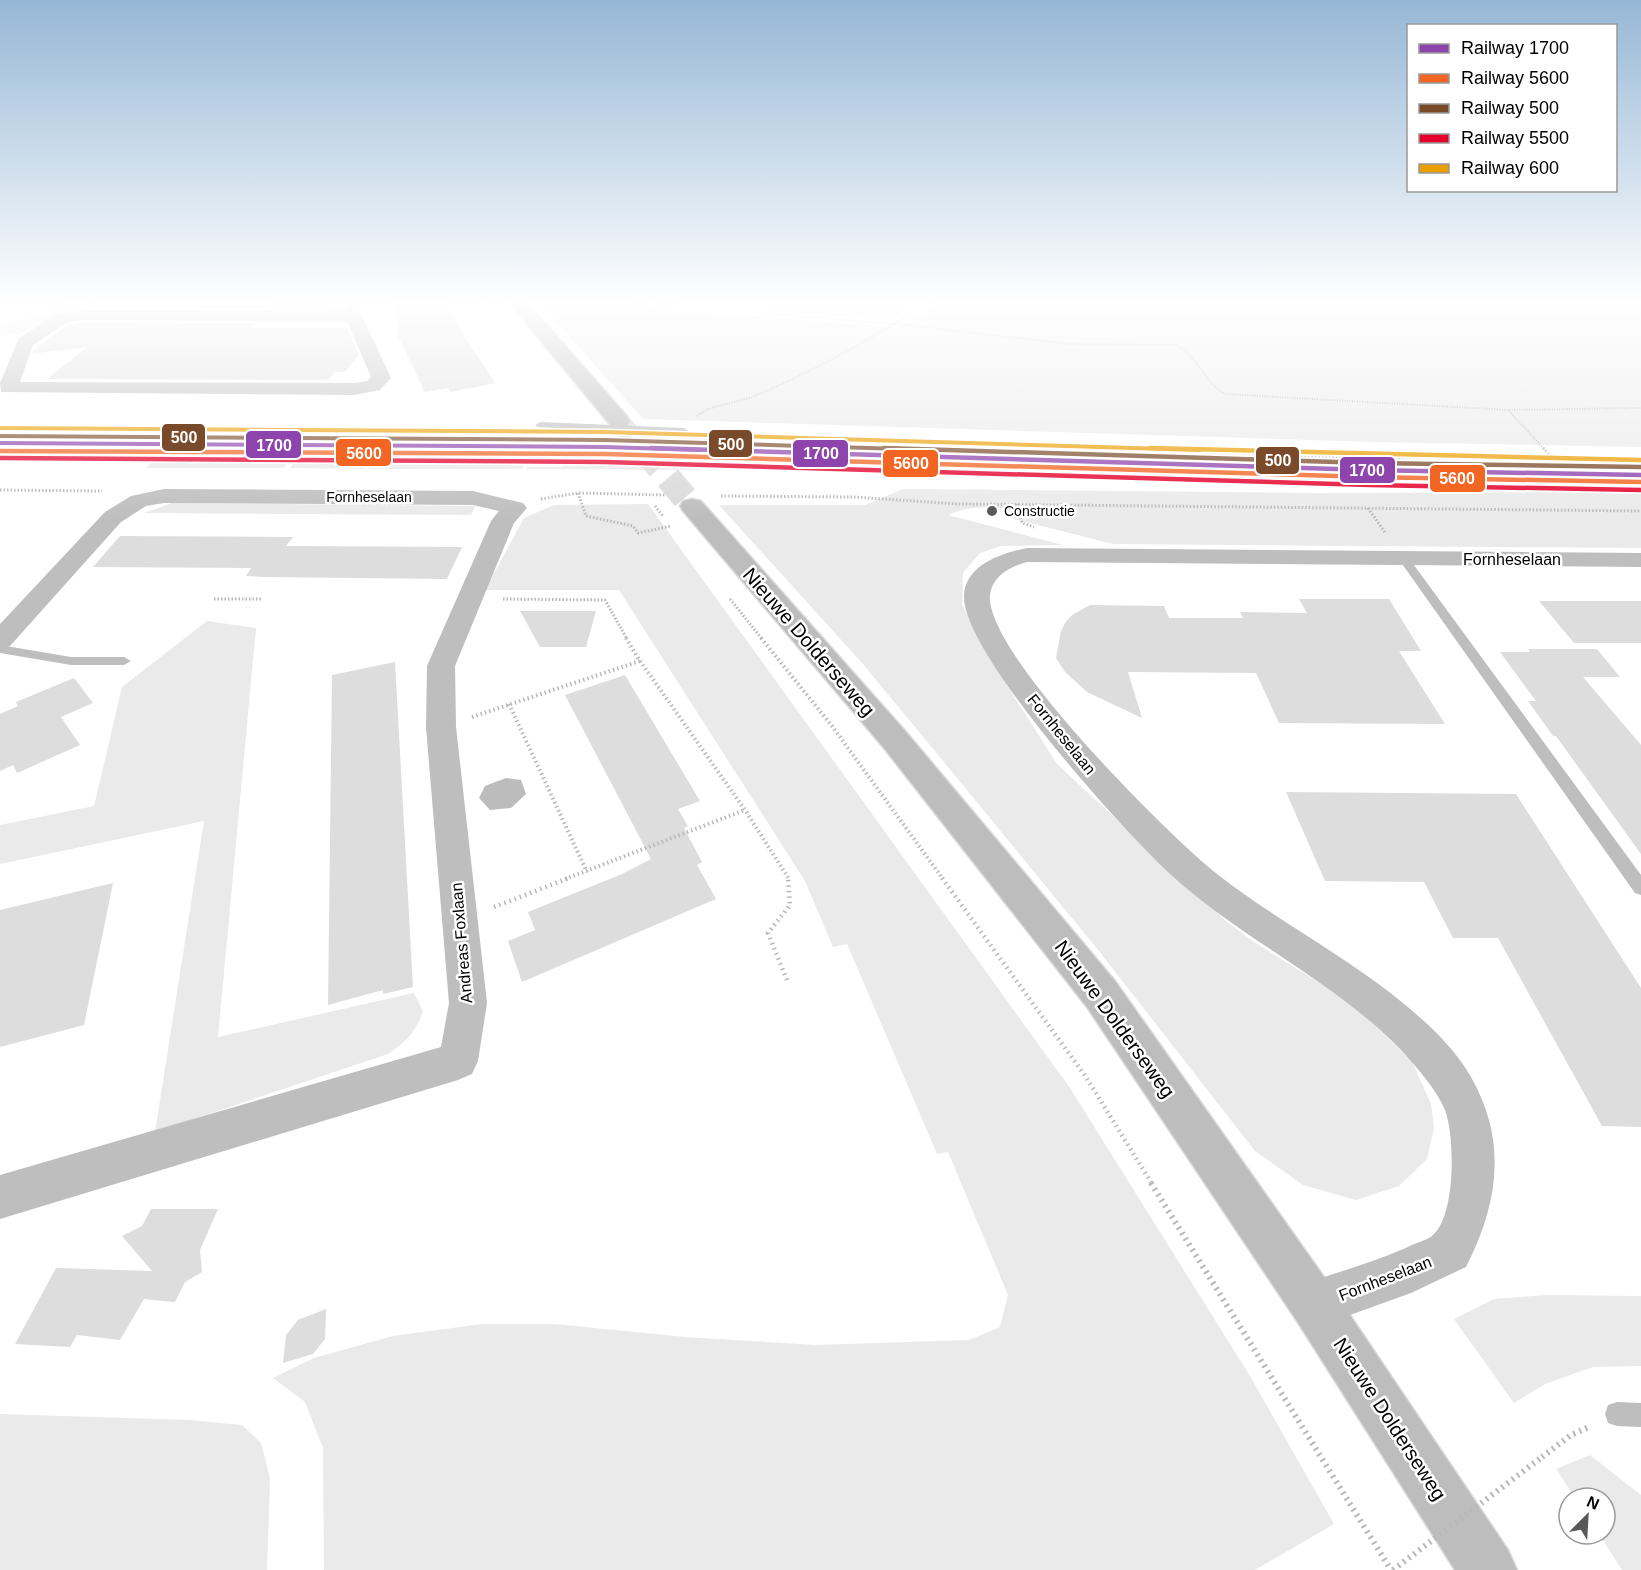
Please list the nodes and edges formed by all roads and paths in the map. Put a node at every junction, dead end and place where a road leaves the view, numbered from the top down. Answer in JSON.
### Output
{"nodes":[{"id":1,"x":11,"y":373,"type":"edge"},
{"id":2,"x":379,"y":373,"type":"edge"},
{"id":3,"x":578,"y":373,"type":"edge"},
{"id":4,"x":800,"y":373,"type":"edge"},
{"id":5,"x":1202,"y":373,"type":"edge"},
{"id":6,"x":1641,"y":408,"type":"edge"},
{"id":7,"x":1508,"y":410,"type":"junction"},
{"id":8,"x":696,"y":417,"type":"dead end"},
{"id":9,"x":619,"y":421,"type":"tunnel mouth"},
{"id":10,"x":540,"y":425,"type":"dead end"},
{"id":11,"x":684,"y":431,"type":"joint"},
{"id":12,"x":1553,"y":459,"type":"junction"},
{"id":13,"x":1641,"y":459,"type":"edge"},
{"id":14,"x":0,"y":490,"type":"edge"},
{"id":15,"x":596,"y":493,"type":"dead end"},
{"id":16,"x":579,"y":494,"type":"junction"},
{"id":17,"x":755,"y":497,"type":"dead end"},
{"id":18,"x":139,"y":501,"type":"junction"},
{"id":19,"x":655,"y":506,"type":"dead end"},
{"id":20,"x":515,"y":508,"type":"junction"},
{"id":21,"x":1641,"y":510,"type":"edge"},
{"id":22,"x":681,"y":522,"type":"junction"},
{"id":23,"x":1404,"y":559,"type":"junction"},
{"id":24,"x":1641,"y":560,"type":"edge"},
{"id":25,"x":722,"y":590,"type":"dead end"},
{"id":26,"x":214,"y":598,"type":"dead end"},
{"id":27,"x":262,"y":599,"type":"dead end"},
{"id":28,"x":470,"y":599,"type":"junction"},
{"id":29,"x":0,"y":640,"type":"edge"},
{"id":30,"x":0,"y":649,"type":"edge"},
{"id":31,"x":124,"y":661,"type":"dead end"},
{"id":32,"x":640,"y":661,"type":"junction"},
{"id":33,"x":509,"y":704,"type":"junction"},
{"id":34,"x":441,"y":727,"type":"junction"},
{"id":35,"x":745,"y":810,"type":"junction"},
{"id":36,"x":588,"y":872,"type":"junction"},
{"id":37,"x":1641,"y":888,"type":"edge"},
{"id":38,"x":460,"y":920,"type":"junction"},
{"id":39,"x":787,"y":981,"type":"dead end"},
{"id":40,"x":0,"y":1197,"type":"edge"},
{"id":41,"x":1314,"y":1304,"type":"junction"},
{"id":42,"x":1629,"y":1414,"type":"edge"},
{"id":43,"x":1392,"y":1570,"type":"edge"},
{"id":44,"x":1488,"y":1570,"type":"edge"}],
"edges":[{"from":1,"to":2,"type":"street"},
{"from":3,"to":9,"type":"main road"},
{"from":4,"to":8,"type":"path"},
{"from":5,"to":7,"type":"path"},
{"from":6,"to":7,"type":"path"},
{"from":7,"to":12,"type":"path"},
{"from":10,"to":11,"type":"lane"},
{"from":11,"to":12,"type":"path"},
{"from":12,"to":13,"type":"path"},
{"from":14,"to":18,"type":"path"},
{"from":15,"to":16,"type":"path"},
{"from":16,"to":20,"type":"path"},
{"from":16,"to":22,"type":"path"},
{"from":17,"to":21,"type":"path"},
{"from":18,"to":20,"type":"street","name":"Fornheselaan"},
{"from":18,"to":29,"type":"street","name":"Fornheselaan"},
{"from":19,"to":22,"type":"path"},
{"from":20,"to":28,"type":"street","name":"Andreas Foxlaan"},
{"from":22,"to":41,"type":"main road","name":"Nieuwe Dolderseweg"},
{"from":23,"to":24,"type":"street","name":"Fornheselaan"},
{"from":23,"to":37,"type":"lane"},
{"from":23,"to":41,"type":"street","name":"Fornheselaan"},
{"from":25,"to":43,"type":"path","name":"Nieuwe Dolderseweg"},
{"from":26,"to":27,"type":"path"},
{"from":28,"to":32,"type":"path"},
{"from":28,"to":34,"type":"street","name":"Andreas Foxlaan"},
{"from":30,"to":31,"type":"lane"},
{"from":32,"to":33,"type":"path"},
{"from":32,"to":35,"type":"path"},
{"from":33,"to":34,"type":"path"},
{"from":33,"to":36,"type":"path"},
{"from":34,"to":38,"type":"street","name":"Andreas Foxlaan"},
{"from":35,"to":36,"type":"path"},
{"from":35,"to":39,"type":"path"},
{"from":36,"to":38,"type":"path"},
{"from":38,"to":40,"type":"street","name":"Andreas Foxlaan"},
{"from":41,"to":44,"type":"main road","name":"Nieuwe Dolderseweg"},
{"from":42,"to":43,"type":"path","bridge":true}]}
